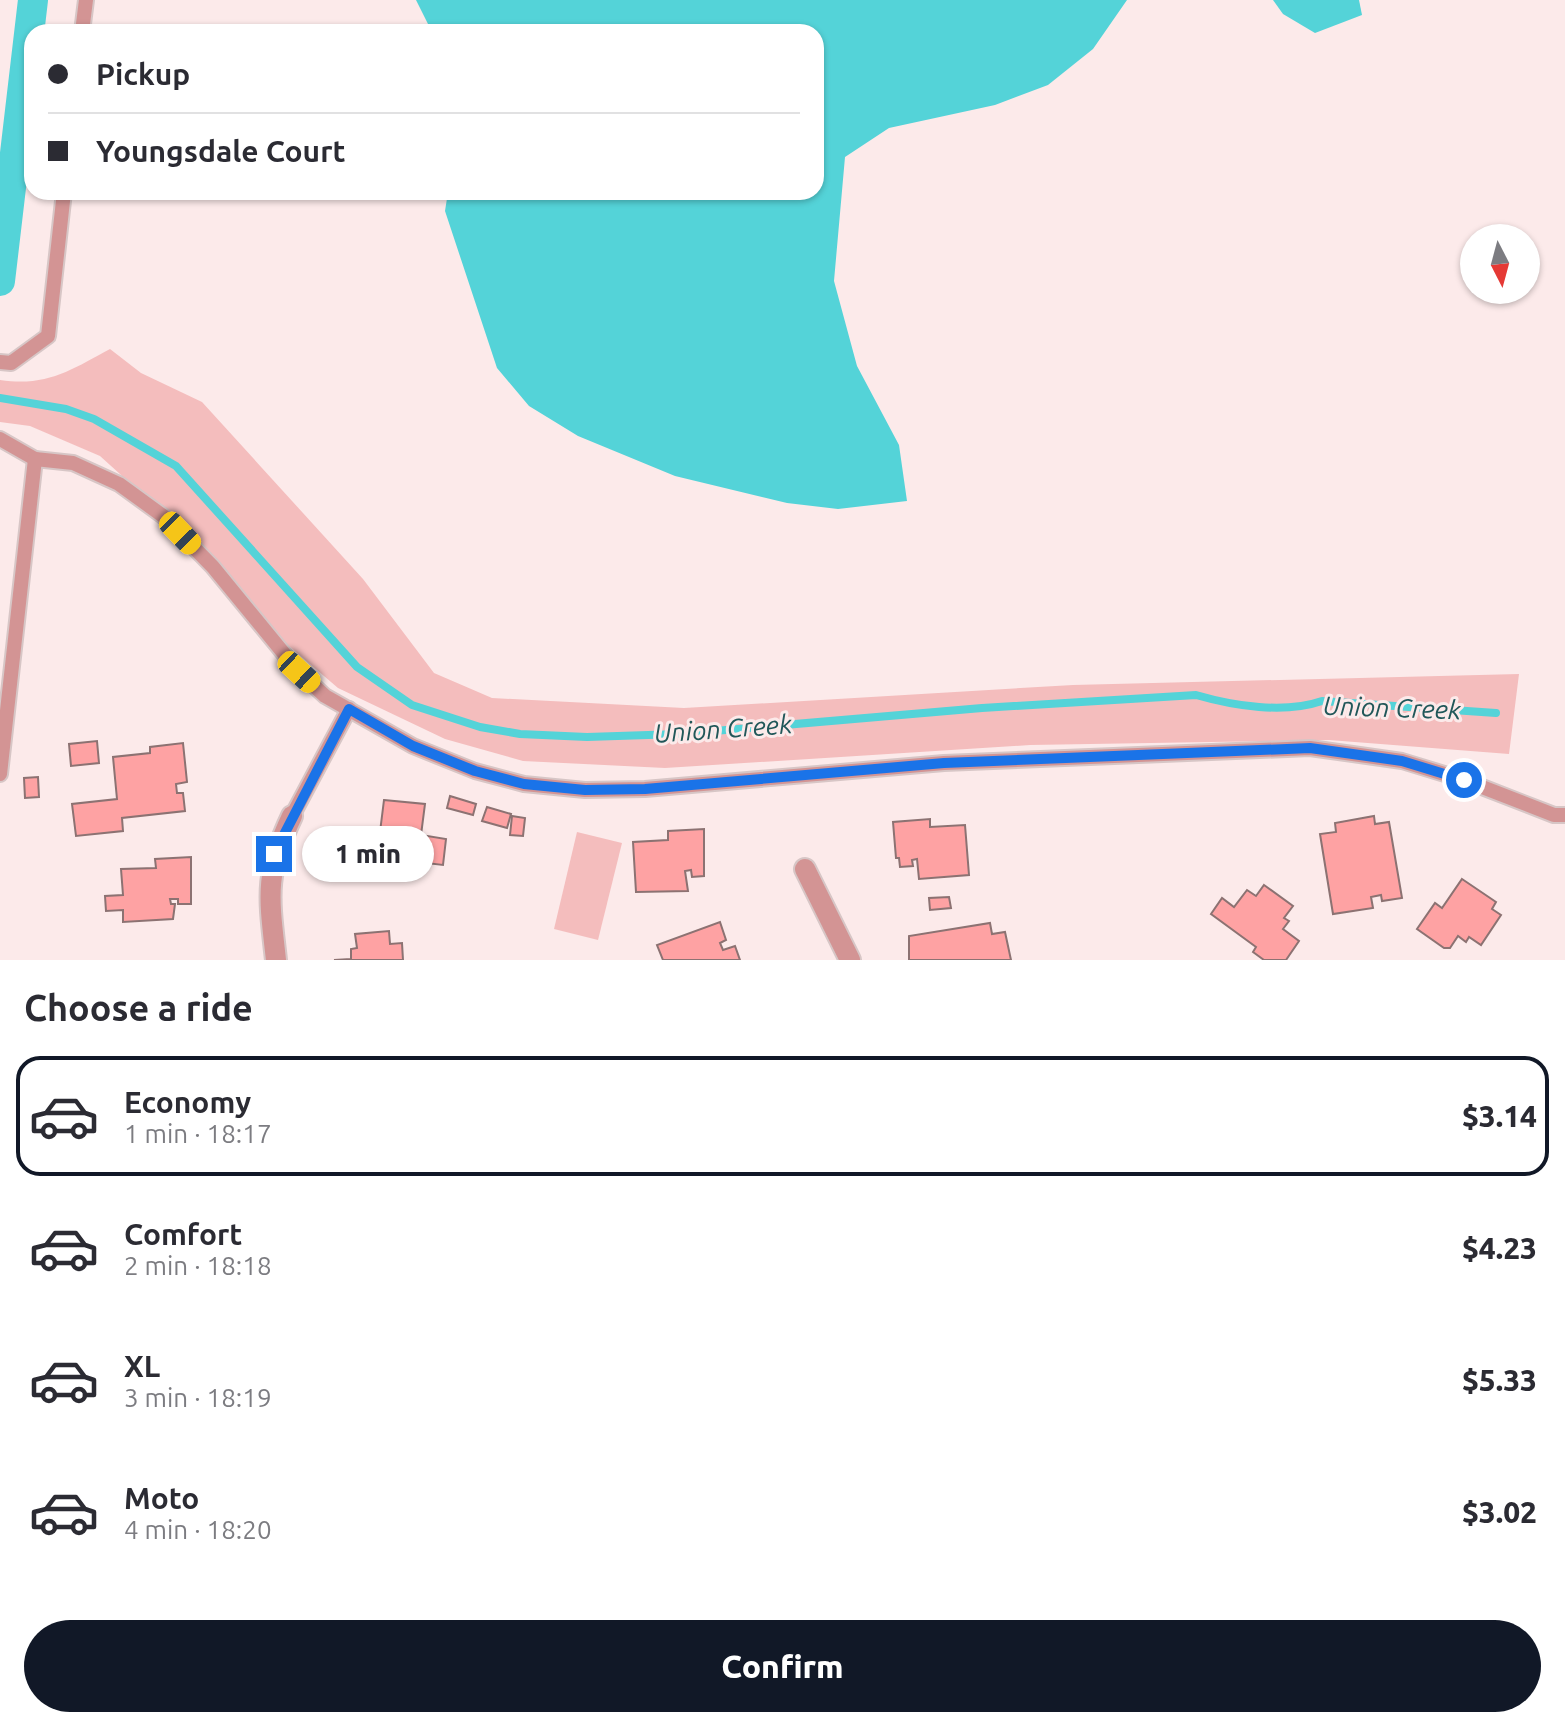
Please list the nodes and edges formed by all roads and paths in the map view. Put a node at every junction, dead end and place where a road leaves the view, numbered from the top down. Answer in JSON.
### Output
{"nodes":[{"id":1,"x":86,"y":0,"type":"edge"},
{"id":2,"x":83,"y":24,"type":"edge"},
{"id":3,"x":63,"y":200,"type":"edge"},
{"id":4,"x":0,"y":362,"type":"edge"},
{"id":5,"x":0,"y":439,"type":"edge"},
{"id":6,"x":35,"y":459,"type":"junction"},
{"id":7,"x":349,"y":709,"type":"junction"},
{"id":8,"x":0,"y":774,"type":"edge"},
{"id":9,"x":1565,"y":815,"type":"edge"},
{"id":10,"x":292,"y":816,"type":"joint"},
{"id":11,"x":805,"y":869,"type":"dead end"},
{"id":12,"x":276,"y":960,"type":"edge"},
{"id":13,"x":850,"y":960,"type":"edge"}],
"edges":[{"from":1,"to":2,"type":"lane"},
{"from":3,"to":4,"type":"lane"},
{"from":5,"to":6,"type":"lane"},
{"from":6,"to":7,"type":"lane"},
{"from":6,"to":8,"type":"lane"},
{"from":7,"to":9,"type":"lane"},
{"from":7,"to":10,"type":"lane"},
{"from":10,"to":12,"type":"street"},
{"from":11,"to":13,"type":"street"}]}
